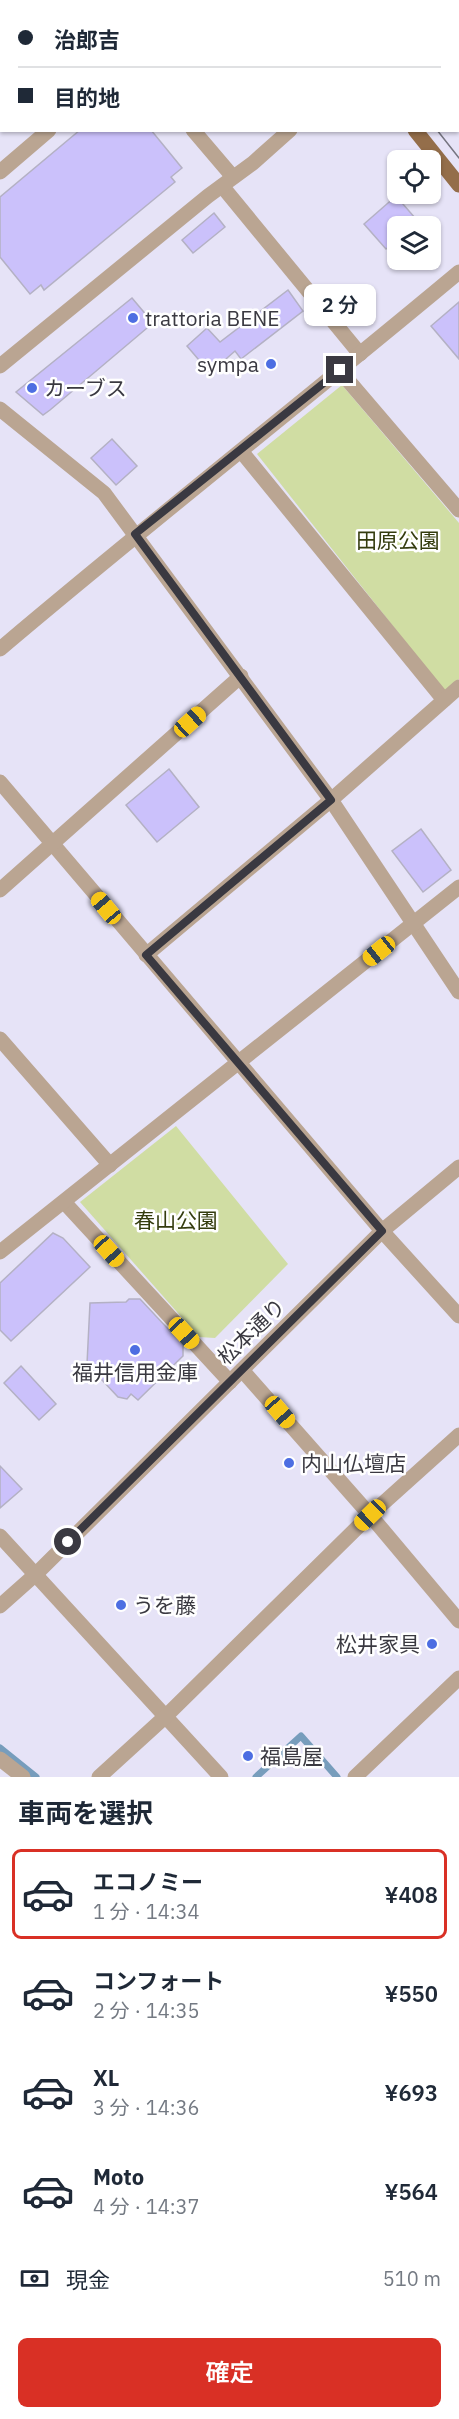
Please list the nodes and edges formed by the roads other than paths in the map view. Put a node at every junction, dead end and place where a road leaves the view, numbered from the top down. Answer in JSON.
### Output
{"nodes":[{"id":1,"x":47,"y":132,"type":"edge"},
{"id":2,"x":195,"y":132,"type":"edge"},
{"id":3,"x":289,"y":132,"type":"edge"},
{"id":4,"x":417,"y":132,"type":"edge"},
{"id":5,"x":0,"y":172,"type":"edge"},
{"id":6,"x":228,"y":181,"type":"junction"},
{"id":7,"x":459,"y":185,"type":"edge"},
{"id":8,"x":459,"y":272,"type":"edge"},
{"id":9,"x":360,"y":354,"type":"junction"},
{"id":10,"x":0,"y":366,"type":"edge"},
{"id":11,"x":340,"y":370,"type":"junction"},
{"id":12,"x":0,"y":409,"type":"edge"},
{"id":13,"x":241,"y":451,"type":"junction"},
{"id":14,"x":459,"y":510,"type":"edge"},
{"id":15,"x":135,"y":534,"type":"junction"},
{"id":16,"x":0,"y":649,"type":"edge"},
{"id":17,"x":241,"y":675,"type":"junction"},
{"id":18,"x":459,"y":687,"type":"edge"},
{"id":19,"x":444,"y":700,"type":"junction"},
{"id":20,"x":0,"y":782,"type":"edge"},
{"id":21,"x":331,"y":800,"type":"junction"},
{"id":22,"x":52,"y":844,"type":"junction"},
{"id":23,"x":459,"y":886,"type":"edge"},
{"id":24,"x":0,"y":890,"type":"edge"},
{"id":25,"x":414,"y":923,"type":"junction"},
{"id":26,"x":146,"y":955,"type":"junction"},
{"id":27,"x":459,"y":992,"type":"edge"},
{"id":28,"x":0,"y":1039,"type":"edge"},
{"id":29,"x":239,"y":1063,"type":"junction"},
{"id":30,"x":110,"y":1165,"type":"junction"},
{"id":31,"x":459,"y":1167,"type":"edge"},
{"id":32,"x":64,"y":1202,"type":"junction"},
{"id":33,"x":382,"y":1231,"type":"junction"},
{"id":34,"x":0,"y":1252,"type":"edge"},
{"id":35,"x":459,"y":1316,"type":"edge"},
{"id":36,"x":243,"y":1370,"type":"junction"},
{"id":37,"x":230,"y":1382,"type":"junction"},
{"id":38,"x":459,"y":1436,"type":"edge"},
{"id":39,"x":370,"y":1515,"type":"junction"},
{"id":40,"x":0,"y":1536,"type":"edge"},
{"id":41,"x":36,"y":1574,"type":"junction"},
{"id":42,"x":0,"y":1606,"type":"edge"},
{"id":43,"x":459,"y":1621,"type":"edge"},
{"id":44,"x":459,"y":1678,"type":"edge"},
{"id":45,"x":166,"y":1716,"type":"junction"},
{"id":46,"x":0,"y":1759,"type":"edge"},
{"id":47,"x":23,"y":1777,"type":"edge"},
{"id":48,"x":99,"y":1777,"type":"edge"},
{"id":49,"x":221,"y":1777,"type":"edge"},
{"id":50,"x":355,"y":1777,"type":"edge"}],
"edges":[{"from":1,"to":5,"type":"street"},
{"from":2,"to":6,"type":"street"},
{"from":3,"to":6,"type":"street"},
{"from":4,"to":7,"type":"main road"},
{"from":6,"to":9,"type":"street"},
{"from":6,"to":10,"type":"street"},
{"from":8,"to":9,"type":"street"},
{"from":9,"to":11,"type":"street"},
{"from":11,"to":13,"type":"street"},
{"from":11,"to":14,"type":"street"},
{"from":12,"to":15,"type":"street"},
{"from":13,"to":15,"type":"street"},
{"from":13,"to":19,"type":"street"},
{"from":15,"to":16,"type":"street"},
{"from":15,"to":17,"type":"street"},
{"from":17,"to":21,"type":"street"},
{"from":17,"to":22,"type":"street"},
{"from":18,"to":19,"type":"street"},
{"from":19,"to":21,"type":"street"},
{"from":20,"to":22,"type":"street"},
{"from":21,"to":25,"type":"street"},
{"from":21,"to":26,"type":"street"},
{"from":22,"to":24,"type":"street"},
{"from":22,"to":26,"type":"street"},
{"from":23,"to":25,"type":"street"},
{"from":25,"to":27,"type":"street"},
{"from":25,"to":29,"type":"street"},
{"from":26,"to":29,"type":"street"},
{"from":28,"to":30,"type":"street"},
{"from":29,"to":30,"type":"street"},
{"from":29,"to":33,"type":"street"},
{"from":30,"to":32,"type":"street"},
{"from":31,"to":33,"type":"street","name":"松本通り"},
{"from":32,"to":34,"type":"street"},
{"from":32,"to":37,"type":"street"},
{"from":33,"to":35,"type":"street"},
{"from":33,"to":36,"type":"street","name":"松本通り"},
{"from":36,"to":37,"type":"street","name":"松本通り"},
{"from":36,"to":39,"type":"street"},
{"from":37,"to":41,"type":"street","name":"松本通り"},
{"from":38,"to":39,"type":"street"},
{"from":39,"to":43,"type":"street"},
{"from":39,"to":45,"type":"street"},
{"from":40,"to":41,"type":"street"},
{"from":41,"to":42,"type":"street","name":"松本通り"},
{"from":41,"to":45,"type":"street"},
{"from":44,"to":50,"type":"street"},
{"from":45,"to":48,"type":"street"},
{"from":45,"to":49,"type":"street"},
{"from":46,"to":47,"type":"street"}]}
